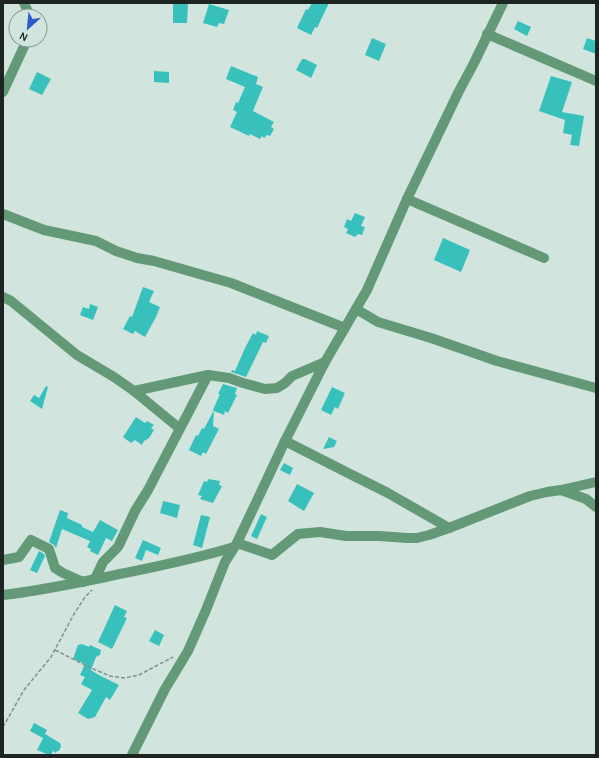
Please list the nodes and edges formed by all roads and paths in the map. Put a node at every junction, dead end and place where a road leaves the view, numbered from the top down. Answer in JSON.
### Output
{"nodes":[{"id":1,"x":503,"y":3,"type":"edge"},
{"id":2,"x":487,"y":34,"type":"junction"},
{"id":3,"x":23,"y":48,"type":"edge"},
{"id":4,"x":596,"y":81,"type":"edge"},
{"id":5,"x":3,"y":92,"type":"edge"},
{"id":6,"x":407,"y":199,"type":"junction"},
{"id":7,"x":3,"y":214,"type":"edge"},
{"id":8,"x":544,"y":258,"type":"dead end"},
{"id":9,"x":3,"y":297,"type":"edge"},
{"id":10,"x":356,"y":309,"type":"junction"},
{"id":11,"x":345,"y":328,"type":"junction"},
{"id":12,"x":325,"y":362,"type":"junction"},
{"id":13,"x":208,"y":376,"type":"junction"},
{"id":14,"x":596,"y":388,"type":"edge"},
{"id":15,"x":134,"y":391,"type":"junction"},
{"id":16,"x":179,"y":428,"type":"junction"},
{"id":17,"x":285,"y":440,"type":"junction"},
{"id":18,"x":596,"y":482,"type":"edge"},
{"id":19,"x":561,"y":490,"type":"junction"},
{"id":20,"x":596,"y":507,"type":"edge"},
{"id":21,"x":449,"y":528,"type":"junction"},
{"id":22,"x":235,"y":545,"type":"junction"},
{"id":23,"x":3,"y":560,"type":"edge"},
{"id":24,"x":99,"y":578,"type":"junction"},
{"id":25,"x":83,"y":582,"type":"junction"},
{"id":26,"x":3,"y":595,"type":"edge"},
{"id":27,"x":55,"y":650,"type":"junction"},
{"id":28,"x":188,"y":651,"type":"junction"},
{"id":29,"x":3,"y":727,"type":"edge"},
{"id":30,"x":132,"y":755,"type":"edge"}],
"edges":[{"from":1,"to":2,"type":"street"},
{"from":2,"to":4,"type":"street"},
{"from":2,"to":6,"type":"street"},
{"from":3,"to":5,"type":"street"},
{"from":6,"to":8,"type":"street"},
{"from":6,"to":10,"type":"street"},
{"from":7,"to":11,"type":"street"},
{"from":9,"to":15,"type":"street"},
{"from":10,"to":11,"type":"street"},
{"from":10,"to":14,"type":"street"},
{"from":11,"to":12,"type":"street"},
{"from":12,"to":13,"type":"street"},
{"from":12,"to":17,"type":"street"},
{"from":13,"to":15,"type":"street"},
{"from":13,"to":16,"type":"street"},
{"from":15,"to":16,"type":"street"},
{"from":16,"to":24,"type":"street"},
{"from":17,"to":21,"type":"street"},
{"from":17,"to":22,"type":"street"},
{"from":18,"to":19,"type":"street"},
{"from":19,"to":20,"type":"street"},
{"from":19,"to":21,"type":"street"},
{"from":21,"to":22,"type":"street"},
{"from":22,"to":24,"type":"street"},
{"from":22,"to":28,"type":"street"},
{"from":23,"to":25,"type":"street"},
{"from":24,"to":25,"type":"street"},
{"from":24,"to":27,"type":"path"},
{"from":25,"to":26,"type":"street"},
{"from":27,"to":28,"type":"path"},
{"from":27,"to":29,"type":"path"},
{"from":28,"to":30,"type":"street"}]}
